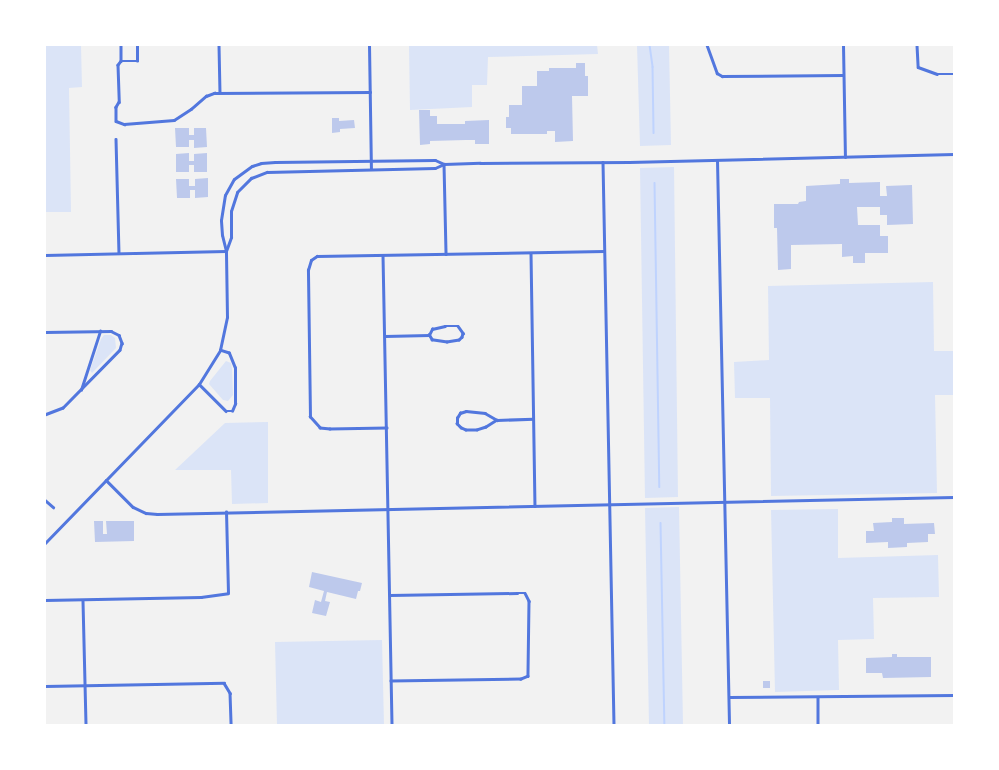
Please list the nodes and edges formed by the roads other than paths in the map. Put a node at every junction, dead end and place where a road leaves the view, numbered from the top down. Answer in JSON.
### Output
{"nodes":[{"id":1,"x":121,"y":45,"type":"edge"},
{"id":2,"x":137,"y":45,"type":"edge"},
{"id":3,"x":219,"y":45,"type":"edge"},
{"id":4,"x":369,"y":45,"type":"edge"},
{"id":5,"x":707,"y":45,"type":"edge"},
{"id":6,"x":843,"y":45,"type":"edge"},
{"id":7,"x":917,"y":45,"type":"edge"},
{"id":8,"x":121,"y":61,"type":"junction"},
{"id":9,"x":954,"y":74,"type":"edge"},
{"id":10,"x":843,"y":75,"type":"junction"},
{"id":11,"x":220,"y":92,"type":"junction"},
{"id":12,"x":370,"y":92,"type":"junction"},
{"id":13,"x":116,"y":139,"type":"dead end"},
{"id":14,"x":954,"y":154,"type":"edge"},
{"id":15,"x":845,"y":157,"type":"junction"},
{"id":16,"x":371,"y":160,"type":"junction"},
{"id":17,"x":717,"y":160,"type":"junction"},
{"id":18,"x":603,"y":162,"type":"junction"},
{"id":19,"x":444,"y":164,"type":"junction"},
{"id":20,"x":371,"y":169,"type":"junction"},
{"id":21,"x":226,"y":251,"type":"junction"},
{"id":22,"x":604,"y":251,"type":"junction"},
{"id":23,"x":119,"y":253,"type":"junction"},
{"id":24,"x":531,"y":253,"type":"junction"},
{"id":25,"x":446,"y":254,"type":"junction"},
{"id":26,"x":45,"y":255,"type":"edge"},
{"id":27,"x":383,"y":255,"type":"junction"},
{"id":28,"x":100,"y":331,"type":"junction"},
{"id":29,"x":45,"y":332,"type":"edge"},
{"id":30,"x":429,"y":335,"type":"junction"},
{"id":31,"x":385,"y":336,"type":"junction"},
{"id":32,"x":220,"y":350,"type":"junction"},
{"id":33,"x":199,"y":384,"type":"junction"},
{"id":34,"x":81,"y":391,"type":"junction"},
{"id":35,"x":45,"y":415,"type":"edge"},
{"id":36,"x":533,"y":419,"type":"junction"},
{"id":37,"x":497,"y":420,"type":"junction"},
{"id":38,"x":387,"y":428,"type":"junction"},
{"id":39,"x":105,"y":480,"type":"junction"},
{"id":40,"x":954,"y":497,"type":"edge"},
{"id":41,"x":45,"y":500,"type":"edge"},
{"id":42,"x":724,"y":502,"type":"junction"},
{"id":43,"x":610,"y":505,"type":"junction"},
{"id":44,"x":535,"y":506,"type":"junction"},
{"id":45,"x":52,"y":507,"type":"dead end"},
{"id":46,"x":388,"y":509,"type":"junction"},
{"id":47,"x":226,"y":512,"type":"junction"},
{"id":48,"x":45,"y":543,"type":"edge"},
{"id":49,"x":390,"y":595,"type":"junction"},
{"id":50,"x":45,"y":600,"type":"edge"},
{"id":51,"x":83,"y":601,"type":"junction"},
{"id":52,"x":391,"y":681,"type":"junction"},
{"id":53,"x":85,"y":685,"type":"junction"},
{"id":54,"x":45,"y":686,"type":"edge"},
{"id":55,"x":954,"y":694,"type":"edge"},
{"id":56,"x":729,"y":697,"type":"junction"},
{"id":57,"x":818,"y":697,"type":"junction"},
{"id":58,"x":86,"y":725,"type":"edge"},
{"id":59,"x":231,"y":725,"type":"edge"},
{"id":60,"x":392,"y":725,"type":"edge"},
{"id":61,"x":614,"y":725,"type":"edge"},
{"id":62,"x":729,"y":725,"type":"edge"},
{"id":63,"x":818,"y":725,"type":"edge"}],
"edges":[{"from":1,"to":8,"type":"street"},
{"from":2,"to":8,"type":"street"},
{"from":3,"to":11,"type":"street"},
{"from":4,"to":12,"type":"street"},
{"from":5,"to":10,"type":"street"},
{"from":6,"to":10,"type":"street"},
{"from":7,"to":9,"type":"street"},
{"from":8,"to":11,"type":"street"},
{"from":10,"to":15,"type":"street"},
{"from":11,"to":12,"type":"street"},
{"from":12,"to":16,"type":"street"},
{"from":13,"to":23,"type":"street"},
{"from":14,"to":15,"type":"street"},
{"from":15,"to":17,"type":"street"},
{"from":16,"to":19,"type":"street"},
{"from":16,"to":20,"type":"street"},
{"from":16,"to":21,"type":"street"},
{"from":17,"to":18,"type":"street"},
{"from":17,"to":42,"type":"street"},
{"from":18,"to":19,"type":"street"},
{"from":18,"to":22,"type":"street"},
{"from":19,"to":20,"type":"street"},
{"from":19,"to":25,"type":"street"},
{"from":20,"to":21,"type":"street"},
{"from":21,"to":23,"type":"street"},
{"from":21,"to":32,"type":"street"},
{"from":22,"to":24,"type":"street"},
{"from":22,"to":43,"type":"street"},
{"from":23,"to":26,"type":"street"},
{"from":24,"to":25,"type":"street"},
{"from":24,"to":36,"type":"street"},
{"from":25,"to":27,"type":"street"},
{"from":27,"to":31,"type":"street"},
{"from":27,"to":38,"type":"street"},
{"from":28,"to":29,"type":"street"},
{"from":28,"to":34,"type":"street"},
{"from":28,"to":34,"type":"street"},
{"from":30,"to":30,"type":"street"},
{"from":30,"to":31,"type":"street"},
{"from":31,"to":38,"type":"street"},
{"from":32,"to":33,"type":"street"},
{"from":32,"to":33,"type":"street"},
{"from":33,"to":39,"type":"street"},
{"from":34,"to":35,"type":"street"},
{"from":36,"to":37,"type":"street"},
{"from":36,"to":44,"type":"street"},
{"from":37,"to":37,"type":"street"},
{"from":38,"to":46,"type":"street"},
{"from":39,"to":47,"type":"street"},
{"from":39,"to":48,"type":"street"},
{"from":40,"to":42,"type":"street"},
{"from":41,"to":45,"type":"street"},
{"from":42,"to":43,"type":"street"},
{"from":42,"to":56,"type":"street"},
{"from":43,"to":44,"type":"street"},
{"from":43,"to":61,"type":"street"},
{"from":44,"to":46,"type":"street"},
{"from":46,"to":47,"type":"street"},
{"from":46,"to":49,"type":"street"},
{"from":47,"to":51,"type":"street"},
{"from":49,"to":52,"type":"street"},
{"from":49,"to":52,"type":"street"},
{"from":50,"to":51,"type":"street"},
{"from":51,"to":53,"type":"street"},
{"from":52,"to":60,"type":"street"},
{"from":53,"to":54,"type":"street"},
{"from":53,"to":58,"type":"street"},
{"from":53,"to":59,"type":"street"},
{"from":55,"to":57,"type":"street"},
{"from":56,"to":57,"type":"street"},
{"from":56,"to":62,"type":"street"},
{"from":57,"to":63,"type":"street"}]}
